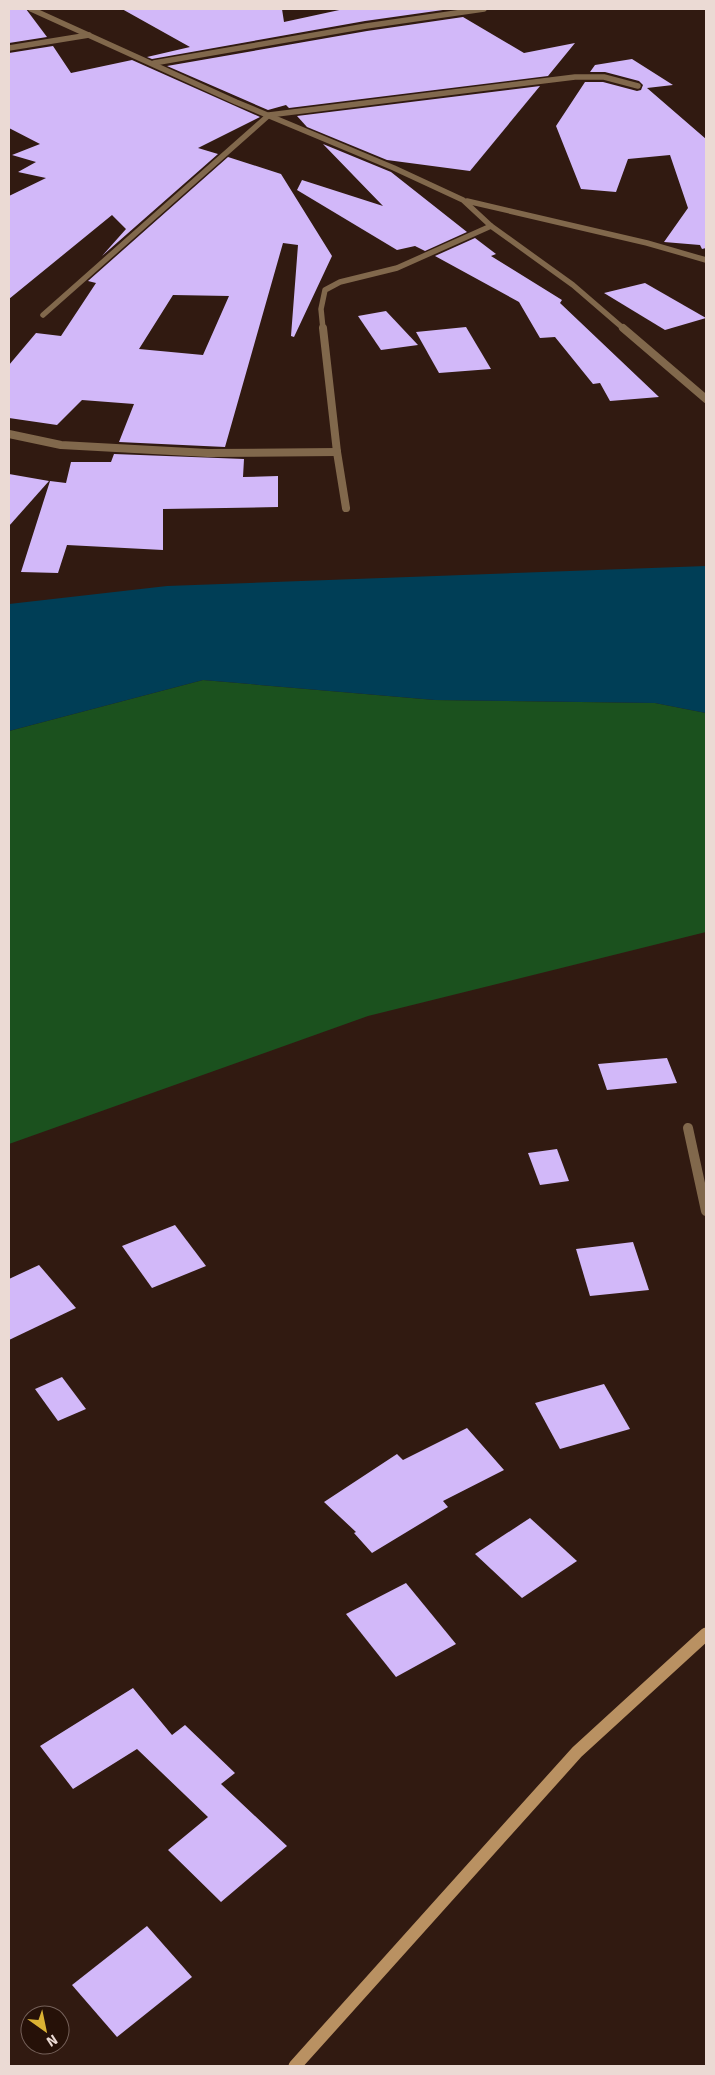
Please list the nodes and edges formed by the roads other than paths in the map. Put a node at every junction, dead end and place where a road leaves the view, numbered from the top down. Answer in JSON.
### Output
{"nodes":[{"id":1,"x":31,"y":9,"type":"edge"},
{"id":2,"x":484,"y":9,"type":"edge"},
{"id":3,"x":90,"y":35,"type":"junction"},
{"id":4,"x":9,"y":48,"type":"edge"},
{"id":5,"x":154,"y":63,"type":"junction"},
{"id":6,"x":638,"y":86,"type":"dead end"},
{"id":7,"x":269,"y":115,"type":"junction"},
{"id":8,"x":463,"y":200,"type":"junction"},
{"id":9,"x":492,"y":226,"type":"junction"},
{"id":10,"x":706,"y":260,"type":"edge"},
{"id":11,"x":43,"y":315,"type":"dead end"},
{"id":12,"x":706,"y":399,"type":"edge"},
{"id":13,"x":9,"y":434,"type":"edge"},
{"id":14,"x":337,"y":452,"type":"junction"},
{"id":15,"x":346,"y":508,"type":"dead end"},
{"id":16,"x":688,"y":1128,"type":"dead end"},
{"id":17,"x":706,"y":1211,"type":"edge"},
{"id":18,"x":706,"y":1634,"type":"edge"},
{"id":19,"x":295,"y":2066,"type":"edge"}],
"edges":[{"from":1,"to":3,"type":"street"},
{"from":2,"to":5,"type":"street"},
{"from":3,"to":4,"type":"street"},
{"from":3,"to":5,"type":"street"},
{"from":5,"to":7,"type":"street"},
{"from":6,"to":7,"type":"street"},
{"from":7,"to":8,"type":"street"},
{"from":7,"to":11,"type":"street"},
{"from":8,"to":9,"type":"street"},
{"from":8,"to":10,"type":"street"},
{"from":9,"to":12,"type":"street"},
{"from":9,"to":14,"type":"street"},
{"from":13,"to":14,"type":"street"},
{"from":14,"to":15,"type":"street"},
{"from":16,"to":17,"type":"street"},
{"from":18,"to":19,"type":"street"}]}
